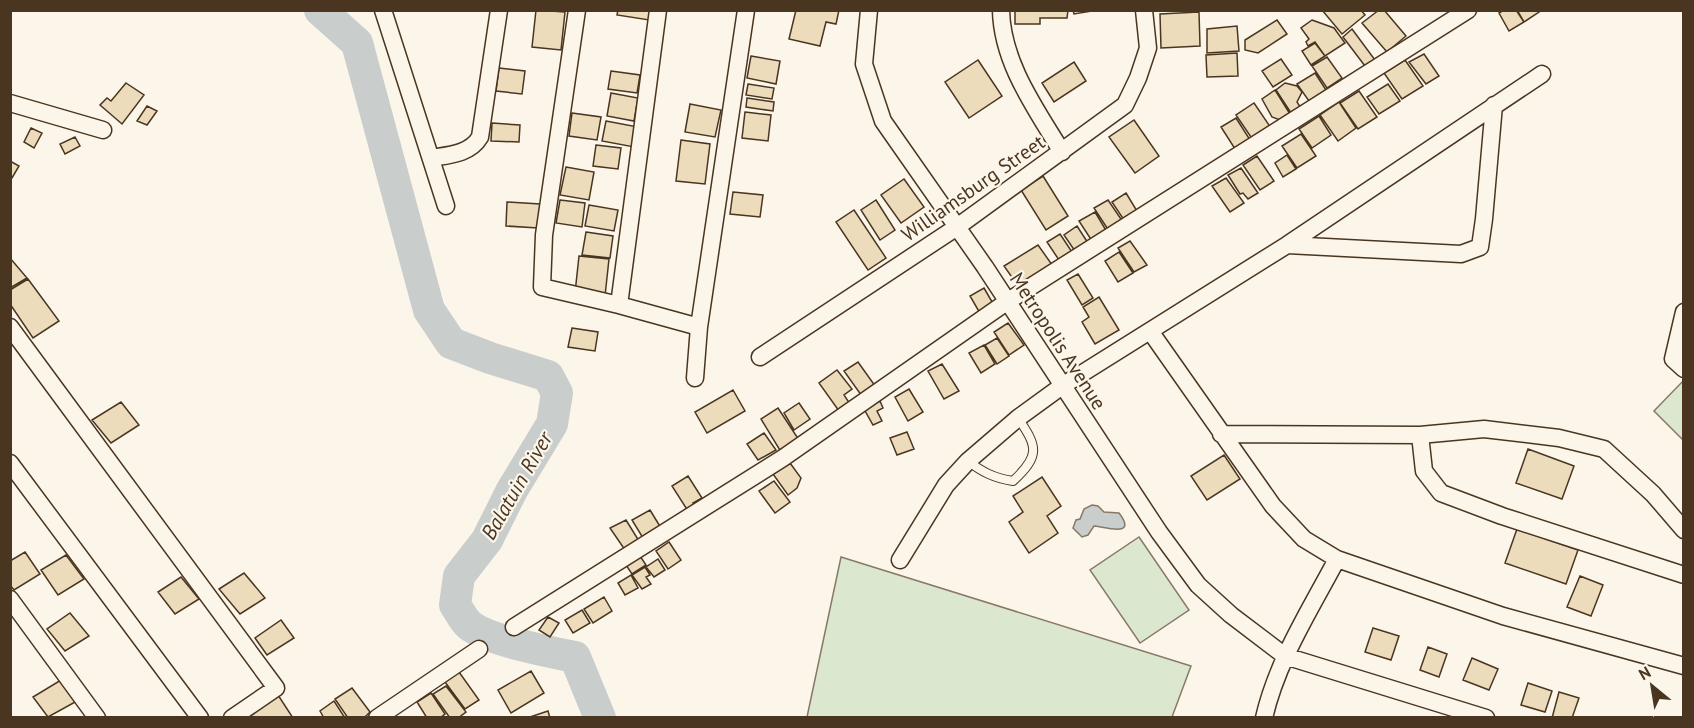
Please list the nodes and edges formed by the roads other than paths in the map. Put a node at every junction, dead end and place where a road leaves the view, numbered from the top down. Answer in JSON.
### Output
{"nodes":[{"id":1,"x":383,"y":10,"type":"edge"},
{"id":2,"x":499,"y":10,"type":"edge"},
{"id":3,"x":577,"y":10,"type":"edge"},
{"id":4,"x":658,"y":10,"type":"edge"},
{"id":5,"x":746,"y":10,"type":"edge"},
{"id":6,"x":869,"y":10,"type":"edge"},
{"id":7,"x":1001,"y":10,"type":"edge"},
{"id":8,"x":1144,"y":10,"type":"edge"},
{"id":9,"x":1468,"y":10,"type":"edge"},
{"id":10,"x":1542,"y":75,"type":"dead end"},
{"id":11,"x":10,"y":103,"type":"edge"},
{"id":12,"x":1494,"y":105,"type":"junction"},
{"id":13,"x":103,"y":130,"type":"dead end"},
{"id":14,"x":1062,"y":152,"type":"junction"},
{"id":15,"x":431,"y":158,"type":"junction"},
{"id":16,"x":446,"y":206,"type":"dead end"},
{"id":17,"x":957,"y":227,"type":"junction"},
{"id":18,"x":1287,"y":245,"type":"junction"},
{"id":19,"x":1008,"y":301,"type":"junction"},
{"id":20,"x":619,"y":305,"type":"junction"},
{"id":21,"x":1683,"y":312,"type":"edge"},
{"id":22,"x":10,"y":327,"type":"edge"},
{"id":23,"x":699,"y":327,"type":"junction"},
{"id":24,"x":1150,"y":331,"type":"junction"},
{"id":25,"x":760,"y":357,"type":"dead end"},
{"id":26,"x":1678,"y":364,"type":"edge"},
{"id":27,"x":695,"y":378,"type":"dead end"},
{"id":28,"x":1062,"y":386,"type":"junction"},
{"id":29,"x":1018,"y":418,"type":"junction"},
{"id":30,"x":1221,"y":435,"type":"junction"},
{"id":31,"x":1420,"y":435,"type":"junction"},
{"id":32,"x":968,"y":461,"type":"junction"},
{"id":33,"x":10,"y":463,"type":"edge"},
{"id":34,"x":1683,"y":530,"type":"edge"},
{"id":35,"x":1337,"y":559,"type":"junction"},
{"id":36,"x":900,"y":560,"type":"dead end"},
{"id":37,"x":1683,"y":575,"type":"edge"},
{"id":38,"x":10,"y":599,"type":"edge"},
{"id":39,"x":514,"y":627,"type":"dead end"},
{"id":40,"x":479,"y":649,"type":"dead end"},
{"id":41,"x":1285,"y":656,"type":"junction"},
{"id":42,"x":1683,"y":666,"type":"edge"},
{"id":43,"x":97,"y":717,"type":"edge"},
{"id":44,"x":200,"y":717,"type":"edge"},
{"id":45,"x":232,"y":717,"type":"edge"},
{"id":46,"x":377,"y":717,"type":"edge"},
{"id":47,"x":1264,"y":717,"type":"edge"},
{"id":48,"x":1486,"y":717,"type":"edge"}],
"edges":[{"from":1,"to":15,"type":"street"},
{"from":2,"to":15,"type":"street"},
{"from":3,"to":20,"type":"street"},
{"from":4,"to":20,"type":"street"},
{"from":5,"to":23,"type":"street"},
{"from":6,"to":17,"type":"street","name":"Metropolis Avenue"},
{"from":7,"to":14,"type":"street"},
{"from":8,"to":14,"type":"street","name":"Williamsburg Street"},
{"from":9,"to":19,"type":"street"},
{"from":10,"to":12,"type":"street"},
{"from":11,"to":13,"type":"street"},
{"from":12,"to":18,"type":"street"},
{"from":12,"to":18,"type":"street"},
{"from":14,"to":17,"type":"street","name":"Williamsburg Street"},
{"from":15,"to":16,"type":"street"},
{"from":17,"to":19,"type":"street","name":"Metropolis Avenue"},
{"from":17,"to":25,"type":"street","name":"Williamsburg Street"},
{"from":18,"to":24,"type":"street"},
{"from":19,"to":28,"type":"street","name":"Metropolis Avenue"},
{"from":19,"to":39,"type":"street"},
{"from":20,"to":23,"type":"street"},
{"from":21,"to":26,"type":"street"},
{"from":22,"to":45,"type":"street"},
{"from":23,"to":27,"type":"street"},
{"from":24,"to":28,"type":"street"},
{"from":24,"to":30,"type":"street"},
{"from":28,"to":29,"type":"street"},
{"from":28,"to":41,"type":"street","name":"Metropolis Avenue"},
{"from":29,"to":32,"type":"street"},
{"from":29,"to":32,"type":"lane"},
{"from":30,"to":31,"type":"street"},
{"from":30,"to":35,"type":"street"},
{"from":31,"to":34,"type":"street"},
{"from":31,"to":37,"type":"street"},
{"from":32,"to":36,"type":"street"},
{"from":33,"to":44,"type":"street"},
{"from":35,"to":41,"type":"street"},
{"from":35,"to":42,"type":"street"},
{"from":38,"to":43,"type":"street"},
{"from":40,"to":46,"type":"street"},
{"from":41,"to":47,"type":"street"},
{"from":41,"to":48,"type":"street"}]}
